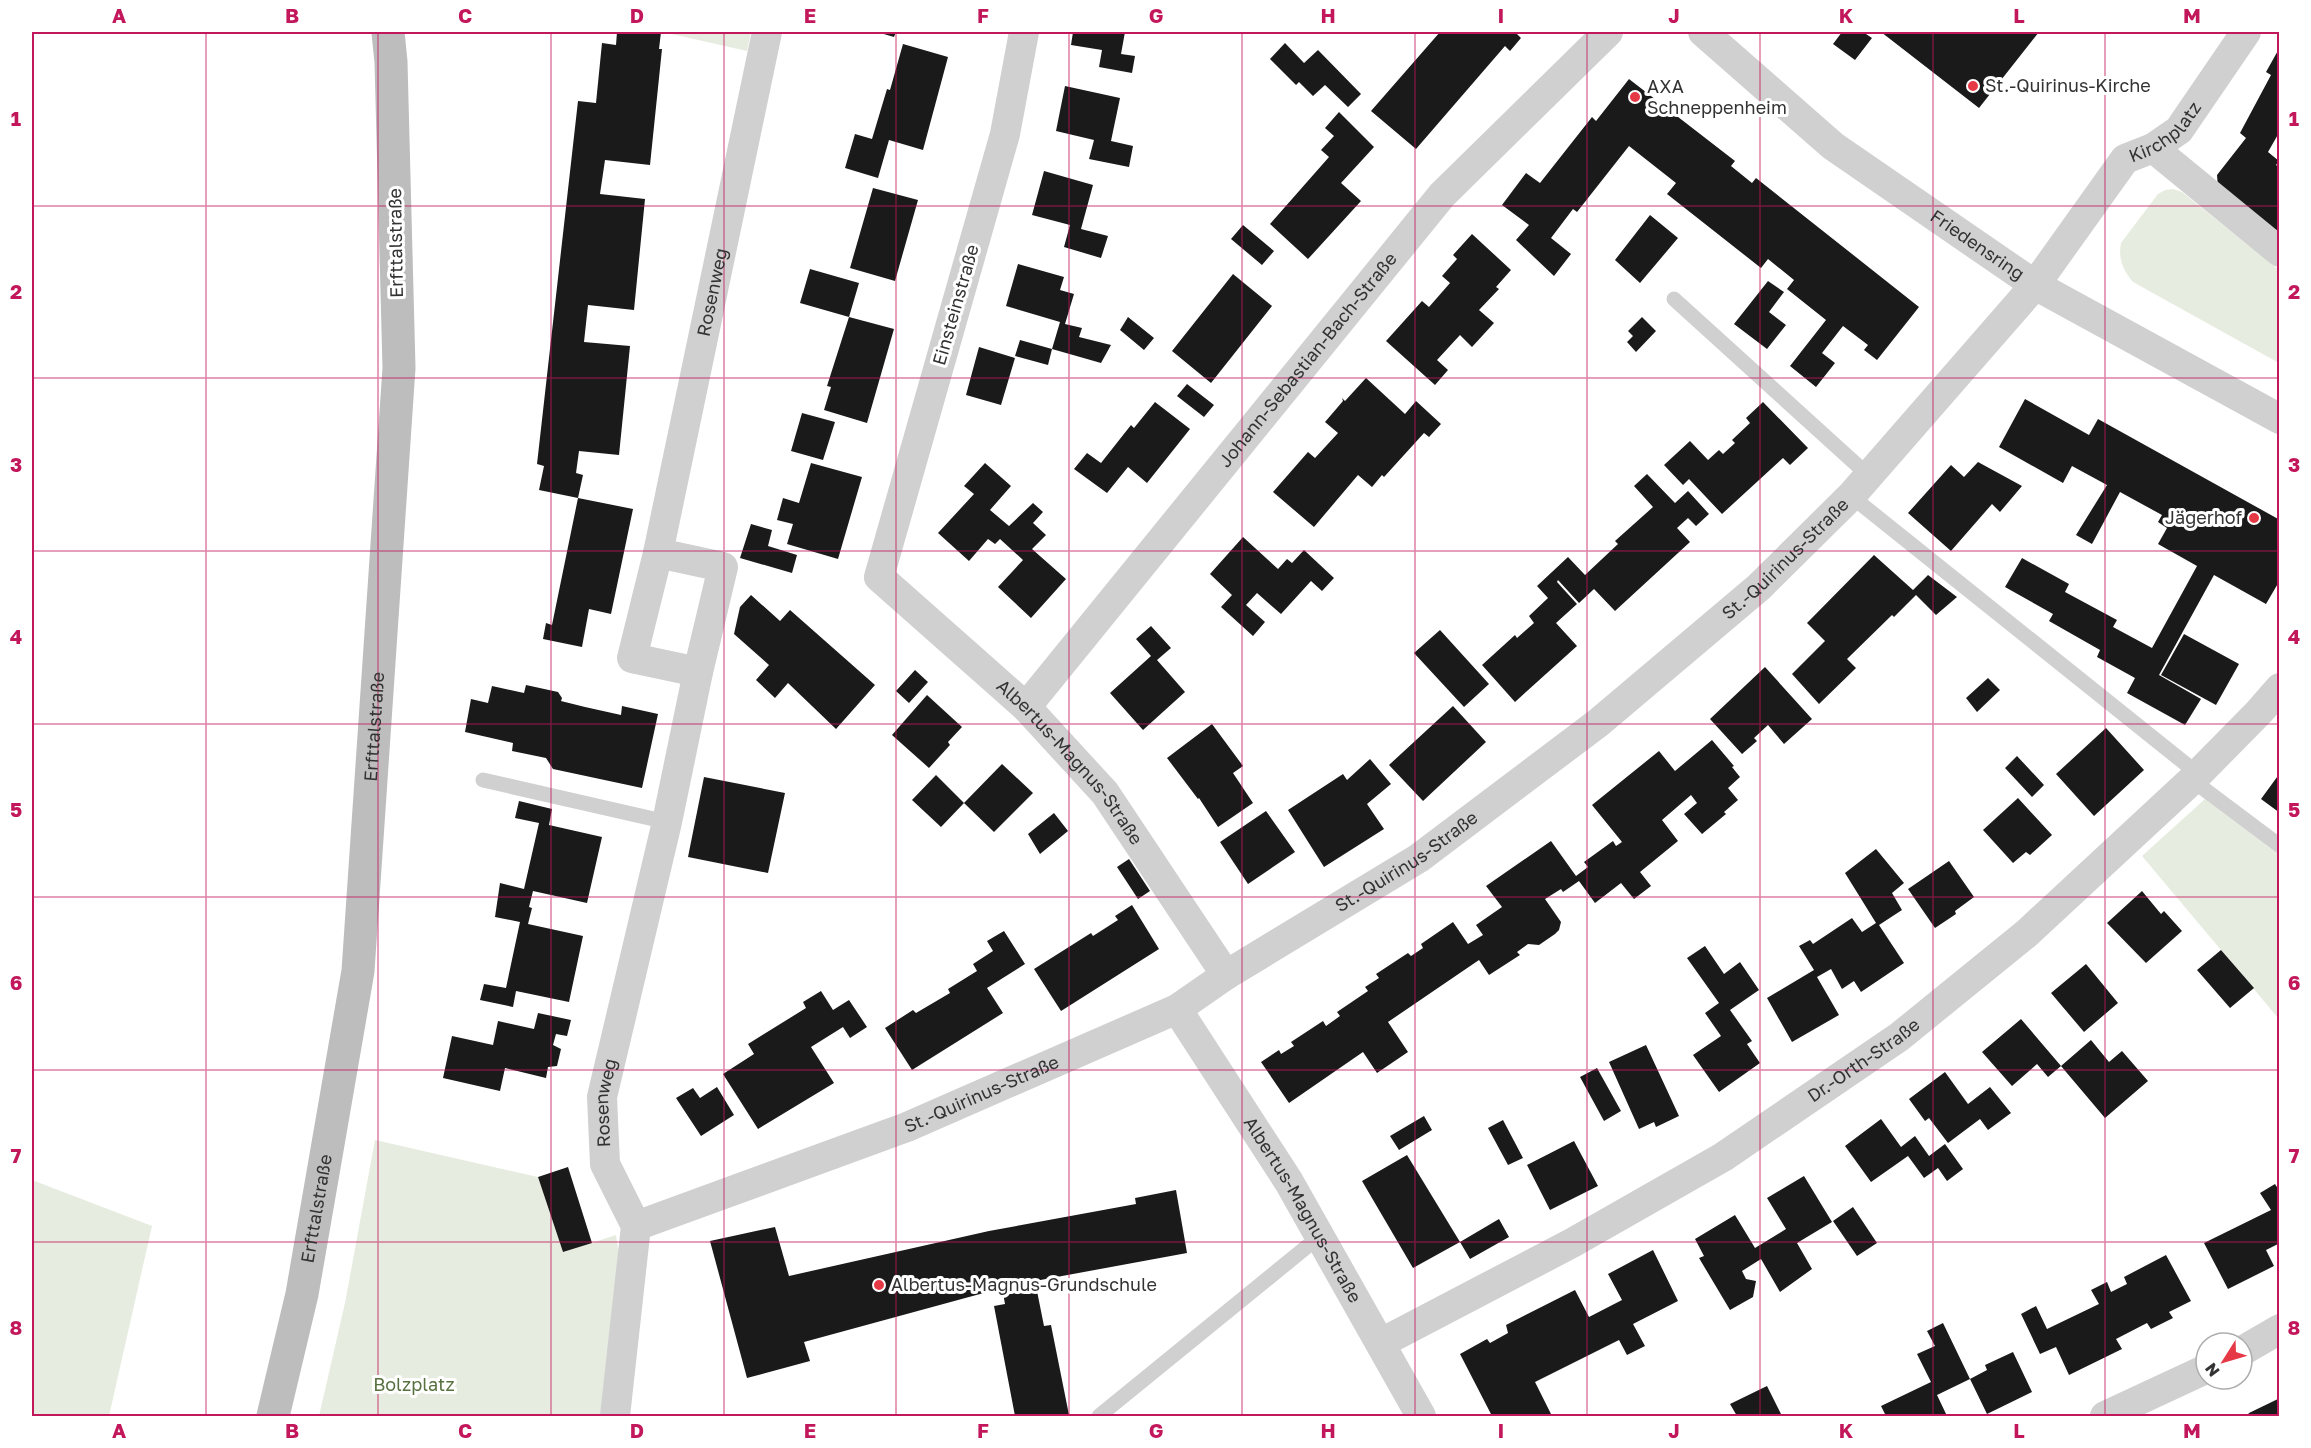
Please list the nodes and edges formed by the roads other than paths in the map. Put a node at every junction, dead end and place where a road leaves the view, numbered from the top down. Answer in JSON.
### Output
{"nodes":[{"id":1,"x":388,"y":32,"type":"edge"},
{"id":2,"x":767,"y":32,"type":"edge"},
{"id":3,"x":1024,"y":32,"type":"edge"},
{"id":4,"x":1608,"y":32,"type":"edge"},
{"id":5,"x":1703,"y":32,"type":"edge"},
{"id":6,"x":2246,"y":32,"type":"edge"},
{"id":7,"x":2153,"y":148,"type":"junction"},
{"id":8,"x":2280,"y":252,"type":"edge"},
{"id":9,"x":2035,"y":285,"type":"junction"},
{"id":10,"x":1674,"y":299,"type":"dead end"},
{"id":11,"x":2280,"y":419,"type":"edge"},
{"id":12,"x":1859,"y":486,"type":"junction"},
{"id":13,"x":658,"y":552,"type":"junction"},
{"id":14,"x":879,"y":577,"type":"joint"},
{"id":15,"x":698,"y":672,"type":"junction"},
{"id":16,"x":2280,"y":688,"type":"edge"},
{"id":17,"x":1026,"y":707,"type":"junction"},
{"id":18,"x":2194,"y":777,"type":"junction"},
{"id":19,"x":483,"y":780,"type":"dead end"},
{"id":20,"x":667,"y":822,"type":"junction"},
{"id":21,"x":2280,"y":846,"type":"edge"},
{"id":22,"x":1227,"y":975,"type":"junction"},
{"id":23,"x":1177,"y":1009,"type":"junction"},
{"id":24,"x":636,"y":1226,"type":"junction"},
{"id":25,"x":1320,"y":1236,"type":"junction"},
{"id":26,"x":2280,"y":1329,"type":"edge"},
{"id":27,"x":1381,"y":1343,"type":"junction"},
{"id":28,"x":2254,"y":1344,"type":"edge"},
{"id":29,"x":2194,"y":1375,"type":"edge"},
{"id":30,"x":273,"y":1416,"type":"edge"},
{"id":31,"x":615,"y":1416,"type":"edge"},
{"id":32,"x":1099,"y":1416,"type":"edge"},
{"id":33,"x":1421,"y":1416,"type":"edge"},
{"id":34,"x":2105,"y":1416,"type":"edge"}],
"edges":[{"from":1,"to":30,"type":"main road","name":"Erfttalstraße"},
{"from":2,"to":13,"type":"street","name":"Rosenweg"},
{"from":3,"to":14,"type":"street","name":"Einsteinstraße"},
{"from":4,"to":17,"type":"street","name":"Johann-Sebastian-Bach-Straße"},
{"from":5,"to":9,"type":"street","name":"Friedensring"},
{"from":6,"to":7,"type":"street","name":"Kirchplatz"},
{"from":7,"to":8,"type":"street"},
{"from":7,"to":9,"type":"street","name":"Kirchplatz"},
{"from":9,"to":11,"type":"street","name":"Friedensring"},
{"from":9,"to":12,"type":"street","name":"St.-Quirinus-Straße"},
{"from":10,"to":12,"type":"lane"},
{"from":12,"to":18,"type":"lane"},
{"from":12,"to":22,"type":"street","name":"St.-Quirinus-Straße"},
{"from":13,"to":15,"type":"street","name":"Rosenweg"},
{"from":13,"to":15,"type":"street","name":"Rosenweg"},
{"from":14,"to":17,"type":"street","name":"Albertus-Magnus-Straße"},
{"from":15,"to":20,"type":"street","name":"Rosenweg"},
{"from":16,"to":18,"type":"street","name":"Dr.-Orth-Straße"},
{"from":17,"to":22,"type":"street","name":"Albertus-Magnus-Straße"},
{"from":18,"to":21,"type":"lane"},
{"from":18,"to":27,"type":"street","name":"Dr.-Orth-Straße"},
{"from":19,"to":20,"type":"lane"},
{"from":20,"to":24,"type":"street","name":"Rosenweg"},
{"from":22,"to":23,"type":"street","name":"St.-Quirinus-Straße"},
{"from":23,"to":24,"type":"street","name":"St.-Quirinus-Straße"},
{"from":23,"to":25,"type":"street","name":"Albertus-Magnus-Straße"},
{"from":24,"to":31,"type":"street"},
{"from":25,"to":27,"type":"street","name":"Albertus-Magnus-Straße"},
{"from":25,"to":32,"type":"lane"},
{"from":26,"to":28,"type":"street"},
{"from":27,"to":33,"type":"street","name":"Albertus-Magnus-Straße"},
{"from":29,"to":34,"type":"street"}]}
